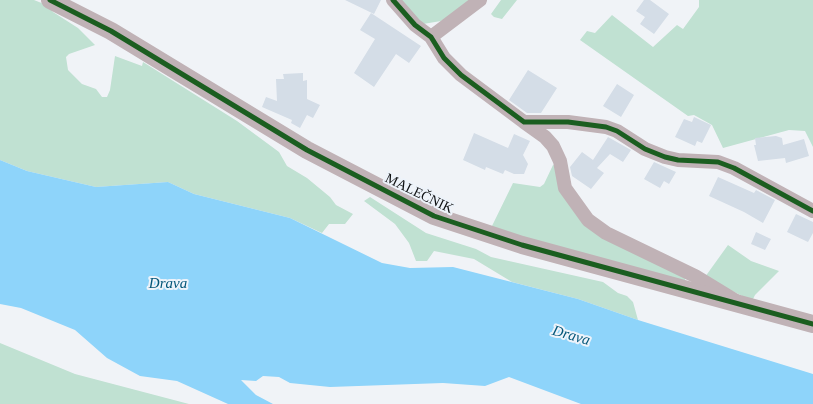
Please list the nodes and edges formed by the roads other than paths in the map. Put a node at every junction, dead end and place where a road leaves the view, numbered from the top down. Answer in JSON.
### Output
{"nodes":[{"id":1,"x":50,"y":0,"type":"edge"},
{"id":2,"x":393,"y":0,"type":"edge"},
{"id":3,"x":480,"y":0,"type":"edge"},
{"id":4,"x":431,"y":37,"type":"junction"},
{"id":5,"x":524,"y":122,"type":"junction"},
{"id":6,"x":813,"y":211,"type":"edge"},
{"id":7,"x":743,"y":305,"type":"junction"},
{"id":8,"x":813,"y":324,"type":"edge"}],
"edges":[{"from":1,"to":7,"type":"street","name":"MALEČNIK"},
{"from":2,"to":4,"type":"street","name":"MALEČNIK"},
{"from":3,"to":4,"type":"street"},
{"from":4,"to":5,"type":"street","name":"MALEČNIK"},
{"from":5,"to":6,"type":"street"},
{"from":5,"to":7,"type":"street","name":"MALEČNIK"},
{"from":7,"to":8,"type":"street","name":"MALEČNIK"}]}
